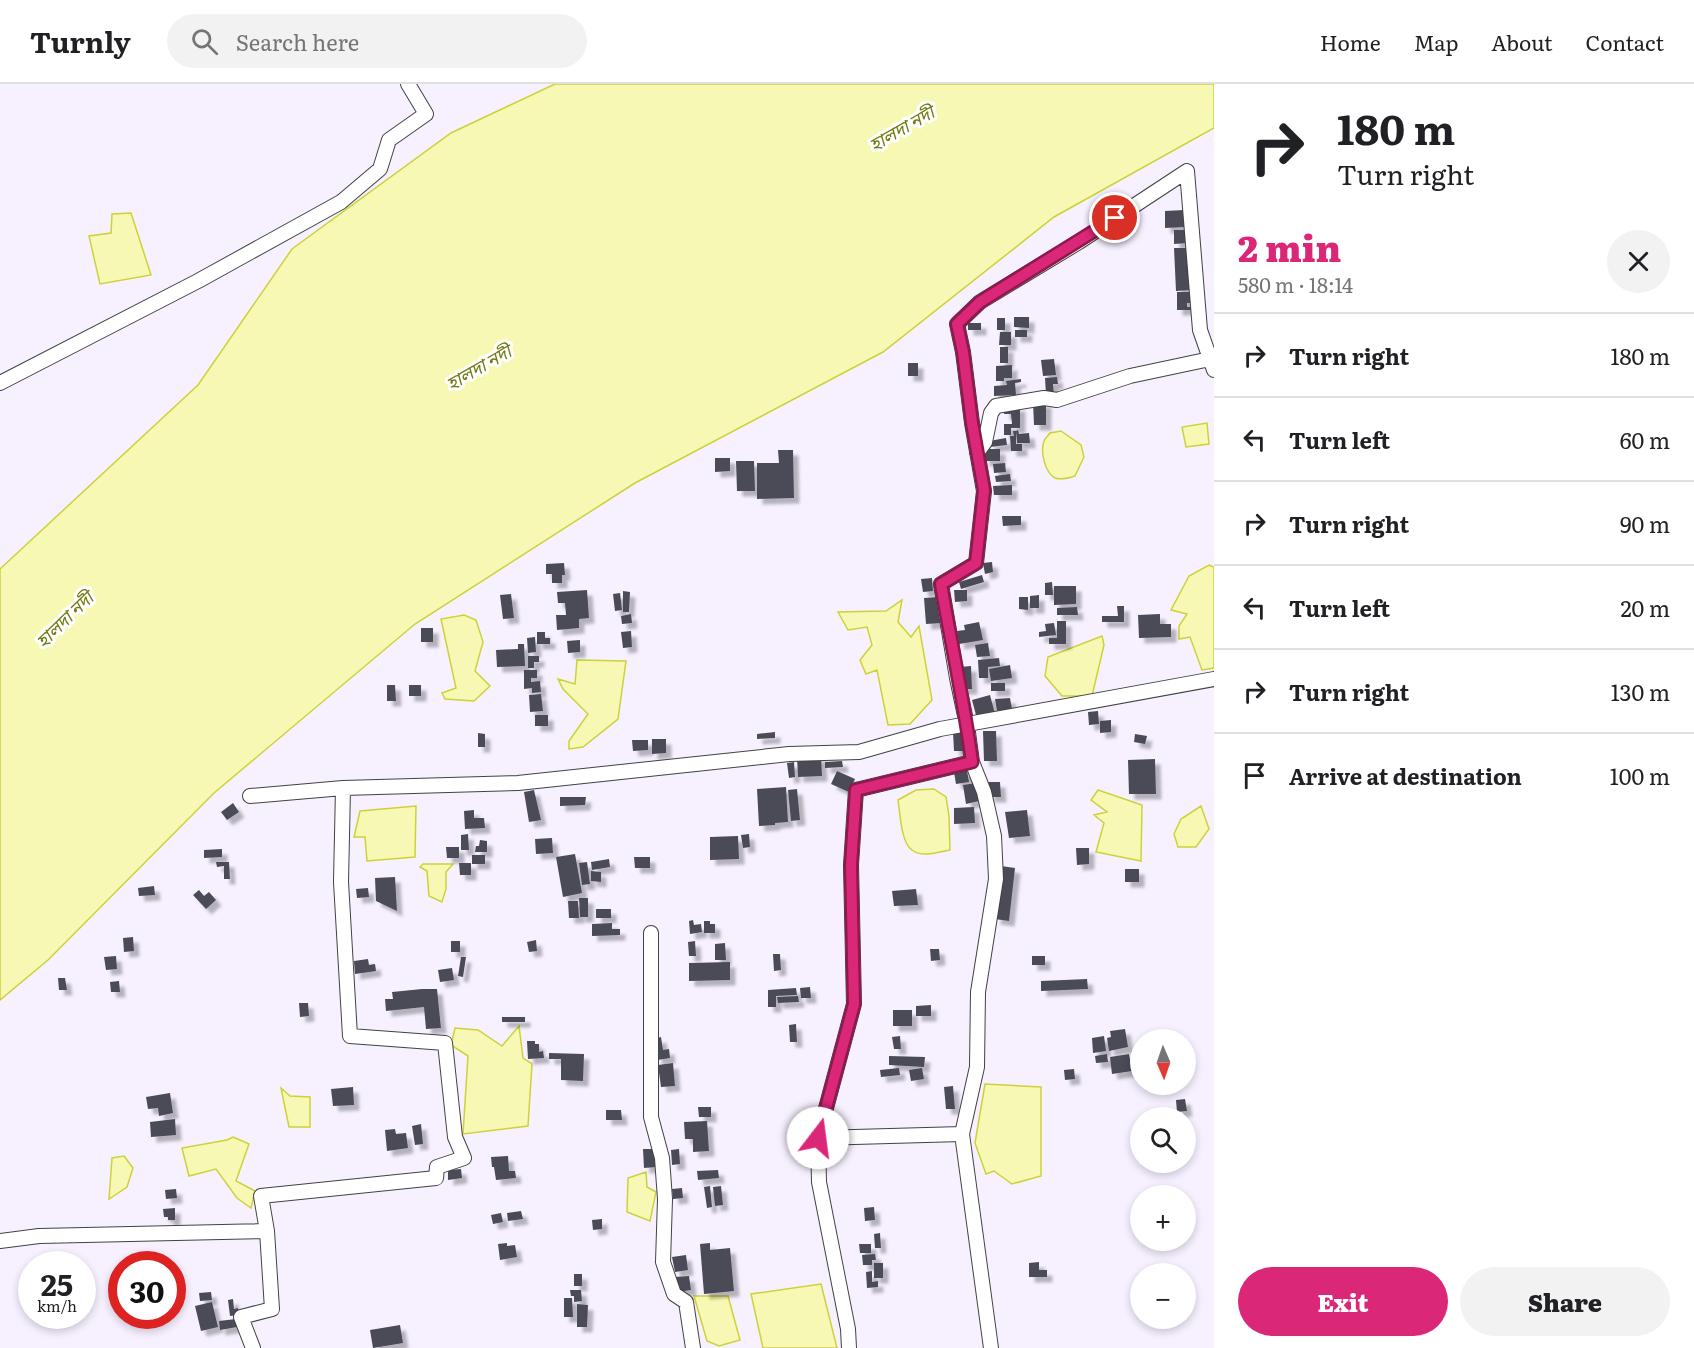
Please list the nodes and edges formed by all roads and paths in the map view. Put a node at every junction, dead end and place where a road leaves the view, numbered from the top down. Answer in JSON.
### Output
{"nodes":[{"id":1,"x":408,"y":84,"type":"edge"},
{"id":2,"x":1212,"y":364,"type":"edge"},
{"id":3,"x":0,"y":382,"type":"edge"},
{"id":4,"x":977,"y":453,"type":"junction"},
{"id":5,"x":1214,"y":679,"type":"edge"},
{"id":6,"x":967,"y":725,"type":"junction"},
{"id":7,"x":972,"y":762,"type":"junction"},
{"id":8,"x":342,"y":788,"type":"junction"},
{"id":9,"x":250,"y":796,"type":"dead end"},
{"id":10,"x":651,"y":933,"type":"dead end"},
{"id":11,"x":962,"y":1134,"type":"junction"},
{"id":12,"x":818,"y":1138,"type":"junction"},
{"id":13,"x":267,"y":1231,"type":"junction"},
{"id":14,"x":0,"y":1241,"type":"edge"},
{"id":15,"x":253,"y":1348,"type":"edge"},
{"id":16,"x":693,"y":1348,"type":"edge"},
{"id":17,"x":849,"y":1348,"type":"edge"},
{"id":18,"x":991,"y":1348,"type":"edge"}],
"edges":[{"from":1,"to":3,"type":"street"},
{"from":2,"to":4,"type":"street"},
{"from":2,"to":4,"type":"street"},
{"from":4,"to":6,"type":"street"},
{"from":5,"to":6,"type":"street"},
{"from":6,"to":7,"type":"street"},
{"from":6,"to":8,"type":"street"},
{"from":7,"to":11,"type":"street"},
{"from":7,"to":12,"type":"street"},
{"from":8,"to":9,"type":"street"},
{"from":8,"to":13,"type":"street"},
{"from":10,"to":16,"type":"street"},
{"from":11,"to":12,"type":"street"},
{"from":11,"to":18,"type":"street"},
{"from":12,"to":17,"type":"street"},
{"from":13,"to":14,"type":"street"},
{"from":13,"to":15,"type":"street"}]}
